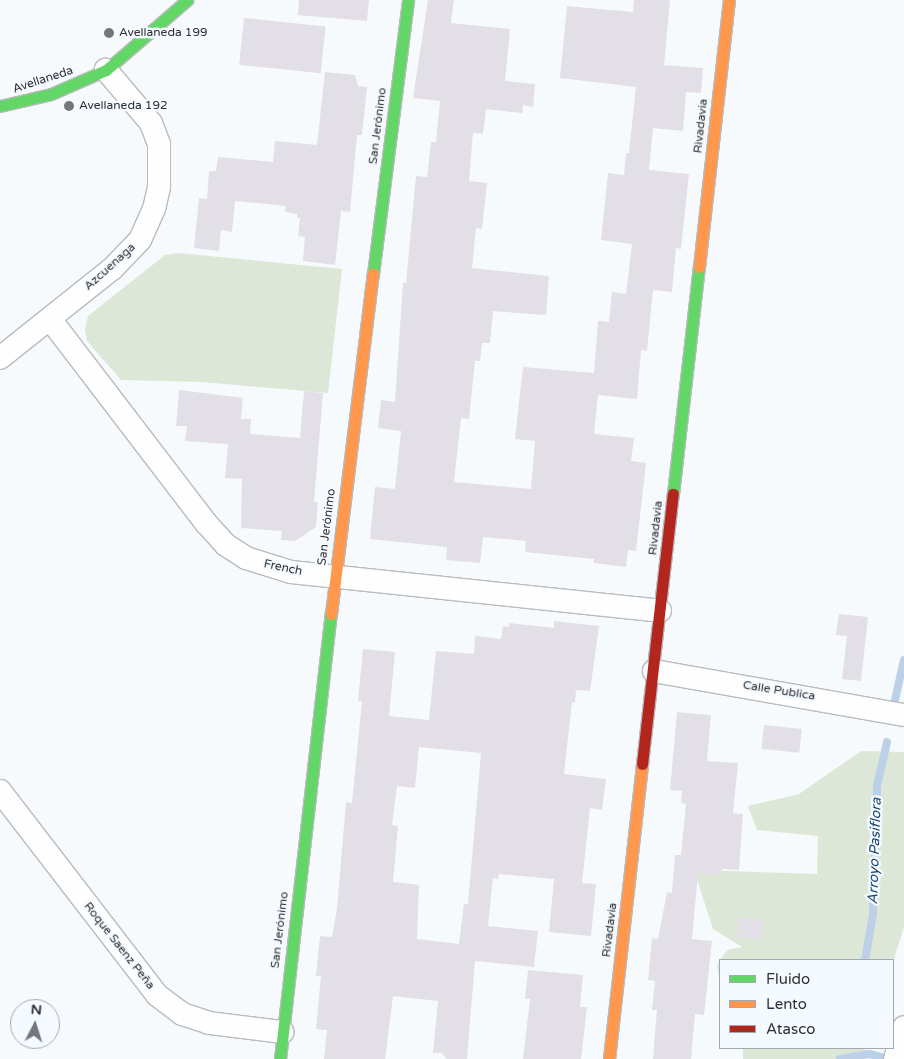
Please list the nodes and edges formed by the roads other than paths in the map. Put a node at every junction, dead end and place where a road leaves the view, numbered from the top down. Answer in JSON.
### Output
{"nodes":[{"id":1,"x":187,"y":0,"type":"edge"},
{"id":2,"x":408,"y":0,"type":"edge"},
{"id":3,"x":729,"y":0,"type":"edge"},
{"id":4,"x":106,"y":70,"type":"junction"},
{"id":5,"x":0,"y":106,"type":"edge"},
{"id":6,"x":50,"y":319,"type":"junction"},
{"id":7,"x":0,"y":358,"type":"edge"},
{"id":8,"x":335,"y":576,"type":"junction"},
{"id":9,"x":660,"y":611,"type":"junction"},
{"id":10,"x":654,"y":671,"type":"junction"},
{"id":11,"x":904,"y":716,"type":"edge"},
{"id":12,"x":0,"y":791,"type":"edge"},
{"id":13,"x":282,"y":1032,"type":"junction"},
{"id":14,"x":280,"y":1059,"type":"edge"},
{"id":15,"x":609,"y":1059,"type":"edge"}],
"edges":[{"from":1,"to":4,"type":"street","name":"Avellaneda"},
{"from":2,"to":8,"type":"street","name":"San Jerónimo"},
{"from":3,"to":9,"type":"street","name":"Rivadavia"},
{"from":4,"to":5,"type":"street","name":"Avellaneda"},
{"from":4,"to":6,"type":"street","name":"Azcuenaga"},
{"from":6,"to":7,"type":"street","name":"Azcuenaga"},
{"from":6,"to":8,"type":"street","name":"French"},
{"from":8,"to":9,"type":"street","name":"French"},
{"from":8,"to":13,"type":"street","name":"San Jerónimo"},
{"from":9,"to":10,"type":"street","name":"Rivadavia"},
{"from":10,"to":11,"type":"street","name":"Calle Publica"},
{"from":10,"to":15,"type":"street","name":"Rivadavia"},
{"from":12,"to":13,"type":"street","name":"Roque Saenz Peña"},
{"from":13,"to":14,"type":"street","name":"San Jerónimo"}]}
